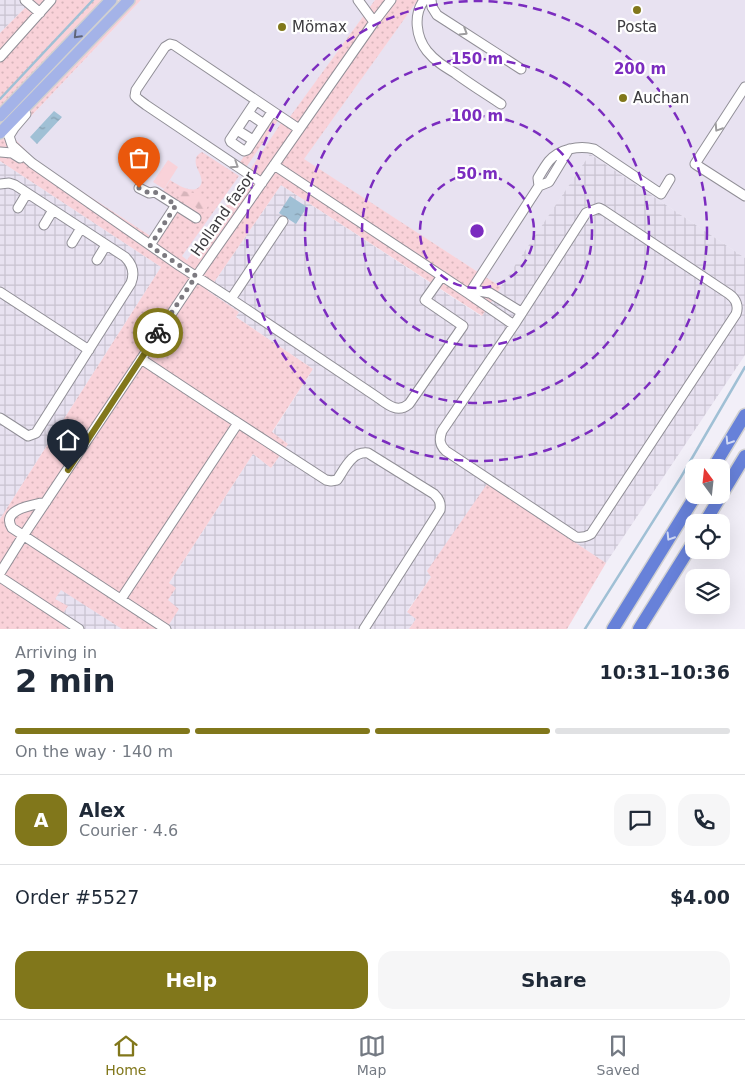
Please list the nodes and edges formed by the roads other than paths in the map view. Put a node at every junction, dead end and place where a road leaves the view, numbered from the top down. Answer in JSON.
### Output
{"nodes":[{"id":1,"x":25,"y":0,"type":"edge"},
{"id":2,"x":52,"y":0,"type":"edge"},
{"id":3,"x":110,"y":0,"type":"edge"},
{"id":4,"x":129,"y":0,"type":"edge"},
{"id":5,"x":358,"y":0,"type":"edge"},
{"id":6,"x":391,"y":0,"type":"edge"},
{"id":7,"x":424,"y":0,"type":"edge"},
{"id":8,"x":431,"y":0,"type":"edge"},
{"id":9,"x":40,"y":14,"type":"junction"},
{"id":10,"x":374,"y":22,"type":"junction"},
{"id":11,"x":0,"y":58,"type":"edge"},
{"id":12,"x":521,"y":69,"type":"dead end"},
{"id":13,"x":745,"y":87,"type":"edge"},
{"id":14,"x":28,"y":104,"type":"junction"},
{"id":15,"x":501,"y":104,"type":"dead end"},
{"id":16,"x":0,"y":116,"type":"edge"},
{"id":17,"x":244,"y":118,"type":"junction"},
{"id":18,"x":261,"y":129,"type":"junction"},
{"id":19,"x":299,"y":129,"type":"junction"},
{"id":20,"x":0,"y":133,"type":"edge"},
{"id":21,"x":570,"y":149,"type":"junction"},
{"id":22,"x":0,"y":152,"type":"edge"},
{"id":23,"x":32,"y":164,"type":"junction"},
{"id":24,"x":274,"y":166,"type":"junction"},
{"id":25,"x":670,"y":179,"type":"dead end"},
{"id":26,"x":262,"y":183,"type":"junction"},
{"id":27,"x":0,"y":184,"type":"edge"},
{"id":28,"x":539,"y":186,"type":"junction"},
{"id":29,"x":139,"y":188,"type":"dead end"},
{"id":30,"x":27,"y":193,"type":"junction"},
{"id":31,"x":745,"y":196,"type":"edge"},
{"id":32,"x":176,"y":205,"type":"junction"},
{"id":33,"x":18,"y":208,"type":"dead end"},
{"id":34,"x":53,"y":210,"type":"junction"},
{"id":35,"x":196,"y":218,"type":"dead end"},
{"id":36,"x":283,"y":221,"type":"dead end"},
{"id":37,"x":44,"y":225,"type":"dead end"},
{"id":38,"x":81,"y":228,"type":"junction"},
{"id":39,"x":72,"y":243,"type":"dead end"},
{"id":40,"x":106,"y":245,"type":"junction"},
{"id":41,"x":150,"y":246,"type":"junction"},
{"id":42,"x":97,"y":260,"type":"dead end"},
{"id":43,"x":196,"y":276,"type":"junction"},
{"id":44,"x":442,"y":276,"type":"junction"},
{"id":45,"x":0,"y":292,"type":"edge"},
{"id":46,"x":469,"y":294,"type":"junction"},
{"id":47,"x":231,"y":299,"type":"junction"},
{"id":48,"x":521,"y":312,"type":"junction"},
{"id":49,"x":514,"y":326,"type":"junction"},
{"id":50,"x":89,"y":350,"type":"junction"},
{"id":51,"x":141,"y":359,"type":"junction"},
{"id":52,"x":745,"y":415,"type":"edge"},
{"id":53,"x":0,"y":418,"type":"edge"},
{"id":54,"x":238,"y":423,"type":"junction"},
{"id":55,"x":745,"y":456,"type":"edge"},
{"id":56,"x":718,"y":459,"type":"edge"},
{"id":57,"x":46,"y":502,"type":"junction"},
{"id":58,"x":690,"y":504,"type":"edge"},
{"id":59,"x":710,"y":514,"type":"edge"},
{"id":60,"x":23,"y":536,"type":"junction"},
{"id":61,"x":685,"y":556,"type":"edge"},
{"id":62,"x":1,"y":572,"type":"edge"},
{"id":63,"x":121,"y":599,"type":"junction"},
{"id":64,"x":79,"y":629,"type":"edge"},
{"id":65,"x":166,"y":629,"type":"edge"},
{"id":66,"x":364,"y":629,"type":"edge"},
{"id":67,"x":613,"y":629,"type":"edge"},
{"id":68,"x":640,"y":629,"type":"edge"}],
"edges":[{"from":1,"to":9,"type":"street"},
{"from":2,"to":9,"type":"street"},
{"from":3,"to":16,"type":"main road","one_way":true},
{"from":4,"to":14,"type":"main road"},
{"from":5,"to":10,"type":"street"},
{"from":6,"to":10,"type":"street","name":"Holland fasor"},
{"from":7,"to":15,"type":"street"},
{"from":8,"to":12,"type":"street","one_way":true},
{"from":9,"to":11,"type":"street"},
{"from":10,"to":19,"type":"street","name":"Holland fasor"},
{"from":13,"to":31,"type":"street","one_way":true},
{"from":14,"to":20,"type":"main road"},
{"from":14,"to":23,"type":"street"},
{"from":17,"to":18,"type":"street"},
{"from":17,"to":18,"type":"street"},
{"from":17,"to":18,"type":"street"},
{"from":17,"to":18,"type":"street"},
{"from":17,"to":26,"type":"street","one_way":true},
{"from":18,"to":19,"type":"street"},
{"from":19,"to":24,"type":"street","name":"Holland fasor"},
{"from":21,"to":25,"type":"street"},
{"from":21,"to":28,"type":"street"},
{"from":21,"to":28,"type":"street"},
{"from":22,"to":23,"type":"street"},
{"from":23,"to":41,"type":"street"},
{"from":24,"to":26,"type":"street","name":"Holland fasor"},
{"from":24,"to":44,"type":"street"},
{"from":26,"to":43,"type":"street","name":"Holland fasor"},
{"from":27,"to":30,"type":"street"},
{"from":28,"to":46,"type":"street"},
{"from":29,"to":32,"type":"street"},
{"from":30,"to":33,"type":"street"},
{"from":30,"to":34,"type":"street"},
{"from":32,"to":35,"type":"street"},
{"from":32,"to":41,"type":"street"},
{"from":34,"to":37,"type":"street"},
{"from":34,"to":38,"type":"street"},
{"from":36,"to":47,"type":"street"},
{"from":38,"to":39,"type":"street"},
{"from":38,"to":40,"type":"street"},
{"from":40,"to":42,"type":"street"},
{"from":40,"to":50,"type":"street"},
{"from":41,"to":43,"type":"street"},
{"from":43,"to":47,"type":"street"},
{"from":43,"to":51,"type":"street","name":"Holland fasor"},
{"from":44,"to":46,"type":"street"},
{"from":44,"to":47,"type":"street"},
{"from":45,"to":50,"type":"street"},
{"from":46,"to":48,"type":"street"},
{"from":46,"to":49,"type":"street"},
{"from":48,"to":49,"type":"street"},
{"from":48,"to":49,"type":"street"},
{"from":50,"to":53,"type":"street"},
{"from":51,"to":54,"type":"street"},
{"from":51,"to":57,"type":"street","name":"Holland fasor"},
{"from":52,"to":56,"type":"highway","one_way":true},
{"from":54,"to":63,"type":"street"},
{"from":54,"to":66,"type":"street"},
{"from":55,"to":59,"type":"highway"},
{"from":57,"to":60,"type":"street","name":"Holland fasor"},
{"from":57,"to":60,"type":"street"},
{"from":58,"to":67,"type":"highway","one_way":true},
{"from":60,"to":62,"type":"street","name":"Holland fasor"},
{"from":60,"to":63,"type":"street"},
{"from":61,"to":68,"type":"highway"},
{"from":62,"to":64,"type":"street"},
{"from":63,"to":65,"type":"street"}]}
